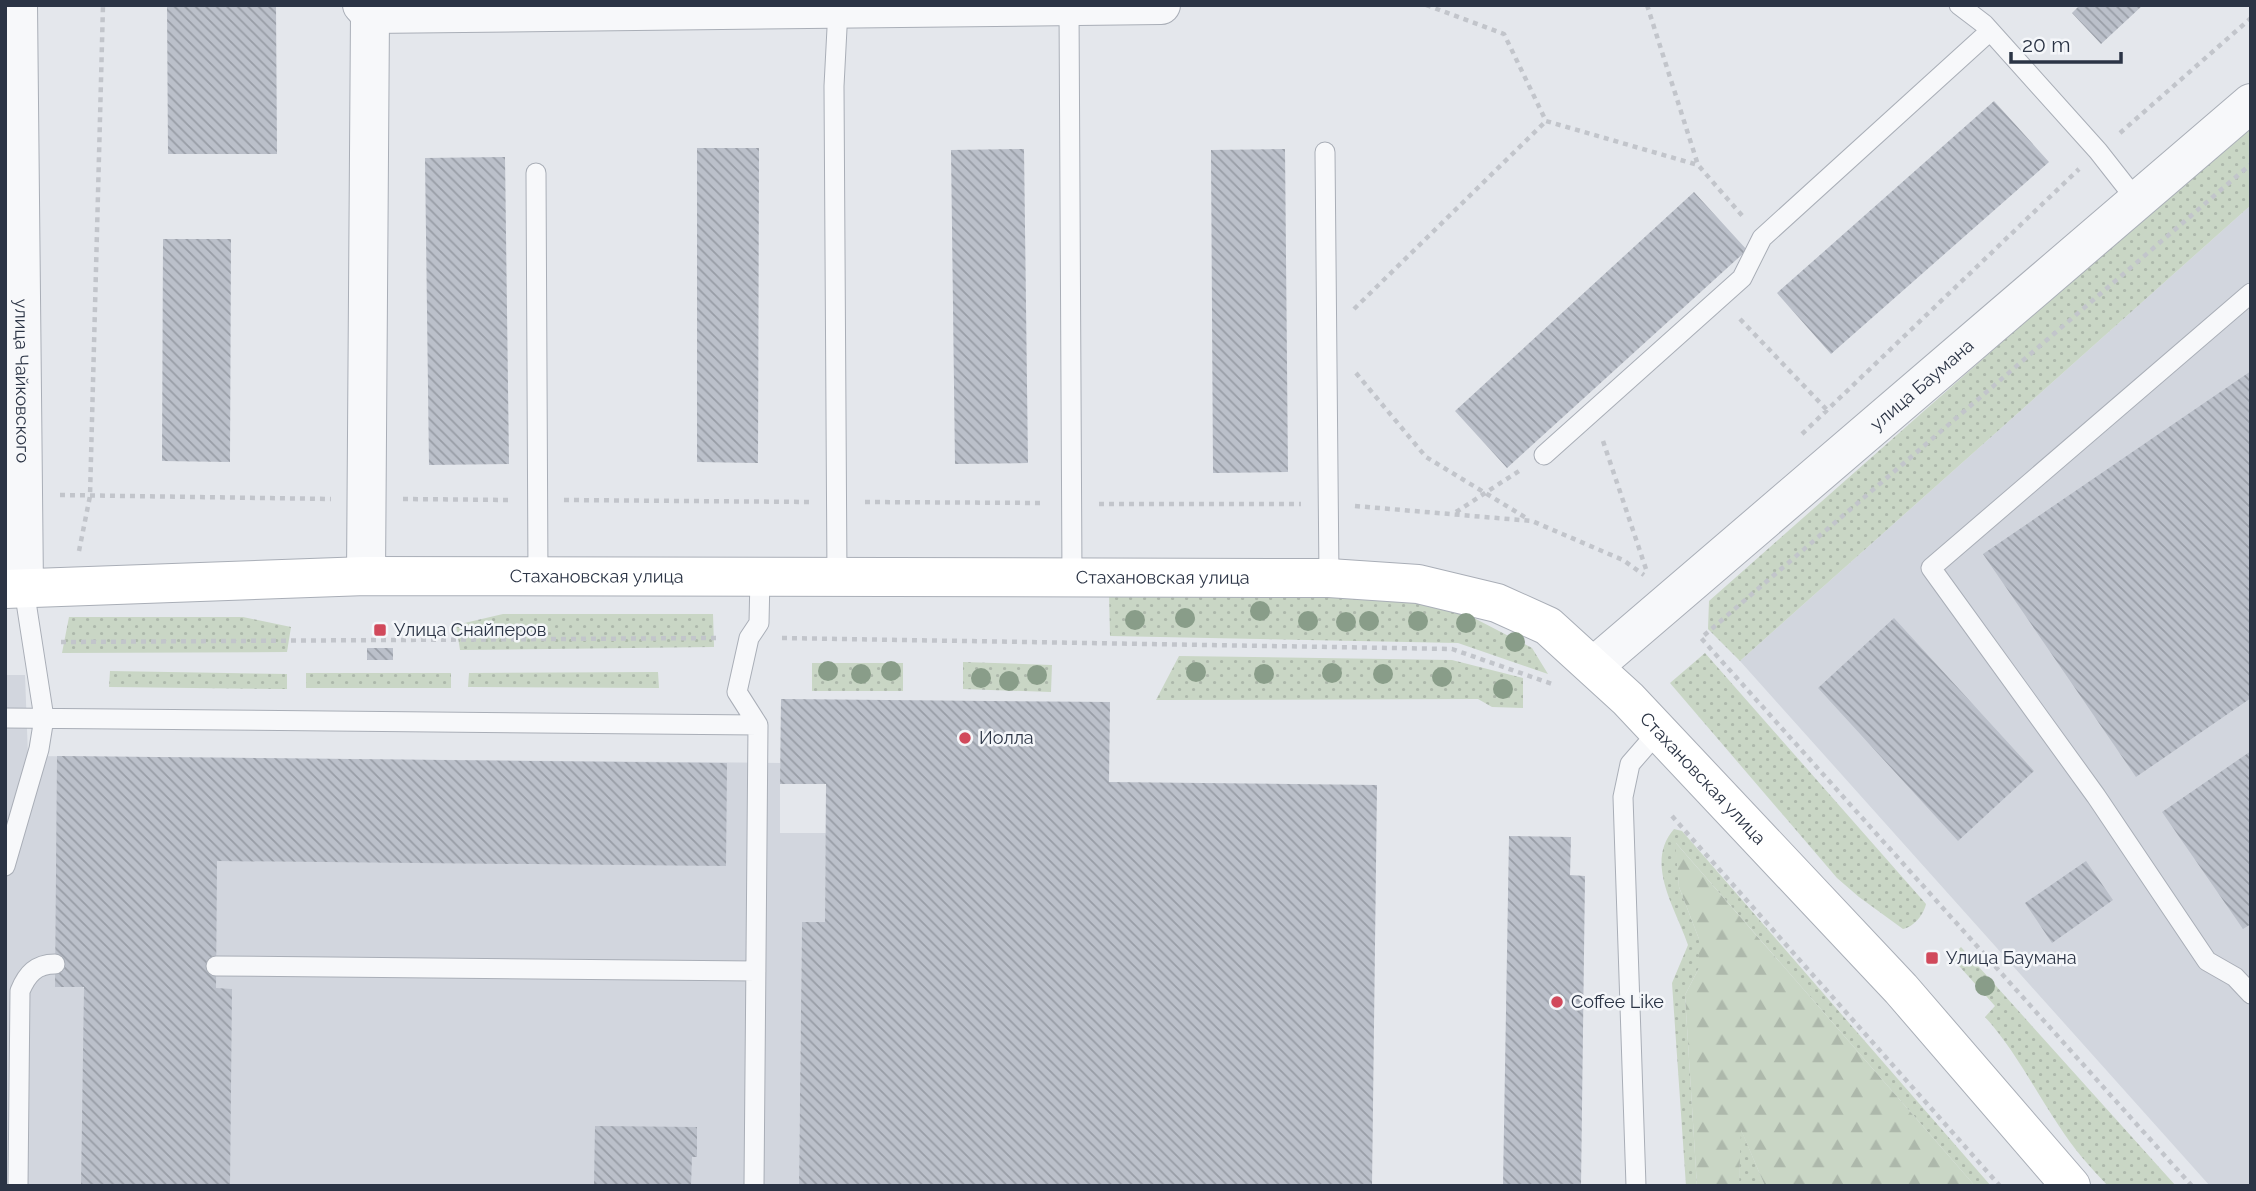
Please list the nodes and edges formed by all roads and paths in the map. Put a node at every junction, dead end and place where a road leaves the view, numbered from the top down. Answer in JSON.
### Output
{"nodes":[{"id":1,"x":18,"y":5,"type":"edge"},
{"id":2,"x":103,"y":5,"type":"edge"},
{"id":3,"x":1161,"y":5,"type":"edge"},
{"id":4,"x":1426,"y":5,"type":"edge"},
{"id":5,"x":1647,"y":5,"type":"edge"},
{"id":6,"x":1959,"y":5,"type":"edge"},
{"id":7,"x":1069,"y":6,"type":"edge"},
{"id":8,"x":366,"y":9,"type":"edge"},
{"id":9,"x":838,"y":9,"type":"junction"},
{"id":10,"x":2251,"y":18,"type":"edge"},
{"id":11,"x":1990,"y":31,"type":"junction"},
{"id":12,"x":2251,"y":103,"type":"edge"},
{"id":13,"x":1546,"y":121,"type":"junction"},
{"id":14,"x":1325,"y":152,"type":"dead end"},
{"id":15,"x":2098,"y":152,"type":"junction"},
{"id":16,"x":1698,"y":164,"type":"junction"},
{"id":17,"x":2251,"y":164,"type":"edge"},
{"id":18,"x":536,"y":173,"type":"dead end"},
{"id":19,"x":2138,"y":202,"type":"junction"},
{"id":20,"x":1762,"y":238,"type":"junction"},
{"id":21,"x":2251,"y":293,"type":"edge"},
{"id":22,"x":1720,"y":298,"type":"junction"},
{"id":23,"x":1326,"y":337,"type":"junction"},
{"id":24,"x":1827,"y":410,"type":"junction"},
{"id":25,"x":1593,"y":411,"type":"junction"},
{"id":26,"x":1797,"y":438,"type":"dead end"},
{"id":27,"x":1544,"y":455,"type":"joint"},
{"id":28,"x":1486,"y":493,"type":"junction"},
{"id":29,"x":48,"y":495,"type":"dead end"},
{"id":30,"x":90,"y":496,"type":"junction"},
{"id":31,"x":367,"y":499,"type":"junction"},
{"id":32,"x":538,"y":500,"type":"junction"},
{"id":33,"x":836,"y":502,"type":"junction"},
{"id":34,"x":1071,"y":504,"type":"junction"},
{"id":35,"x":1328,"y":505,"type":"junction"},
{"id":36,"x":1455,"y":512,"type":"junction"},
{"id":37,"x":1532,"y":521,"type":"junction"},
{"id":38,"x":77,"y":558,"type":"dead end"},
{"id":39,"x":1659,"y":570,"type":"dead end"},
{"id":40,"x":366,"y":576,"type":"junction"},
{"id":41,"x":538,"y":577,"type":"junction"},
{"id":42,"x":760,"y":577,"type":"junction"},
{"id":43,"x":837,"y":578,"type":"junction"},
{"id":44,"x":1072,"y":578,"type":"junction"},
{"id":45,"x":1329,"y":578,"type":"junction"},
{"id":46,"x":1649,"y":579,"type":"junction"},
{"id":47,"x":14,"y":589,"type":"edge"},
{"id":48,"x":749,"y":638,"type":"junction"},
{"id":49,"x":31,"y":645,"type":"junction"},
{"id":50,"x":1594,"y":666,"type":"junction"},
{"id":51,"x":1560,"y":687,"type":"dead end"},
{"id":52,"x":5,"y":718,"type":"edge"},
{"id":53,"x":44,"y":718,"type":"junction"},
{"id":54,"x":758,"y":725,"type":"junction"},
{"id":55,"x":1657,"y":733,"type":"junction"},
{"id":56,"x":1672,"y":816,"type":"dead end"},
{"id":57,"x":5,"y":866,"type":"edge"},
{"id":58,"x":55,"y":964,"type":"dead end"},
{"id":59,"x":216,"y":966,"type":"dead end"},
{"id":60,"x":756,"y":971,"type":"junction"},
{"id":61,"x":2243,"y":972,"type":"edge"},
{"id":62,"x":2251,"y":994,"type":"edge"},
{"id":63,"x":12,"y":1086,"type":"edge"},
{"id":64,"x":18,"y":1186,"type":"edge"},
{"id":65,"x":754,"y":1186,"type":"edge"},
{"id":66,"x":1636,"y":1186,"type":"edge"},
{"id":67,"x":2000,"y":1186,"type":"edge"},
{"id":68,"x":2071,"y":1186,"type":"edge"},
{"id":69,"x":2192,"y":1186,"type":"edge"}],
"edges":[{"from":1,"to":47,"type":"street","name":"улица Чайковского"},
{"from":2,"to":30,"type":"path"},
{"from":3,"to":7,"type":"street"},
{"from":4,"to":13,"type":"path"},
{"from":5,"to":16,"type":"path"},
{"from":6,"to":11,"type":"lane"},
{"from":7,"to":9,"type":"street"},
{"from":7,"to":34,"type":"lane"},
{"from":8,"to":9,"type":"street"},
{"from":8,"to":31,"type":"street"},
{"from":9,"to":33,"type":"lane"},
{"from":10,"to":15,"type":"path"},
{"from":11,"to":15,"type":"lane"},
{"from":11,"to":20,"type":"lane"},
{"from":12,"to":19,"type":"street","name":"улица Баумана"},
{"from":13,"to":16,"type":"path"},
{"from":13,"to":23,"type":"path"},
{"from":14,"to":23,"type":"lane"},
{"from":15,"to":19,"type":"lane"},
{"from":15,"to":24,"type":"path"},
{"from":16,"to":20,"type":"path"},
{"from":17,"to":69,"type":"path"},
{"from":18,"to":32,"type":"lane"},
{"from":19,"to":50,"type":"street","name":"улица Баумана"},
{"from":20,"to":22,"type":"lane"},
{"from":21,"to":61,"type":"lane"},
{"from":22,"to":24,"type":"path"},
{"from":22,"to":25,"type":"lane"},
{"from":23,"to":28,"type":"path"},
{"from":23,"to":35,"type":"lane"},
{"from":24,"to":26,"type":"path"},
{"from":25,"to":27,"type":"lane"},
{"from":25,"to":46,"type":"path"},
{"from":27,"to":28,"type":"path"},
{"from":28,"to":36,"type":"path"},
{"from":28,"to":37,"type":"path"},
{"from":29,"to":30,"type":"path"},
{"from":30,"to":31,"type":"path"},
{"from":30,"to":38,"type":"path"},
{"from":31,"to":32,"type":"path"},
{"from":31,"to":40,"type":"street"},
{"from":32,"to":33,"type":"path"},
{"from":32,"to":41,"type":"lane"},
{"from":33,"to":34,"type":"path"},
{"from":33,"to":43,"type":"lane"},
{"from":34,"to":35,"type":"path"},
{"from":34,"to":44,"type":"lane"},
{"from":35,"to":36,"type":"path"},
{"from":35,"to":45,"type":"lane"},
{"from":36,"to":37,"type":"path"},
{"from":37,"to":46,"type":"path"},
{"from":39,"to":46,"type":"path"},
{"from":40,"to":41,"type":"main road","name":"Стахановская улица"},
{"from":40,"to":47,"type":"main road","name":"Стахановская улица"},
{"from":41,"to":42,"type":"main road","name":"Стахановская улица"},
{"from":42,"to":43,"type":"main road","name":"Стахановская улица"},
{"from":42,"to":48,"type":"lane"},
{"from":43,"to":44,"type":"main road","name":"Стахановская улица"},
{"from":44,"to":45,"type":"main road","name":"Стахановская улица"},
{"from":45,"to":50,"type":"main road","name":"Стахановская улица"},
{"from":47,"to":49,"type":"lane"},
{"from":48,"to":49,"type":"path"},
{"from":48,"to":51,"type":"path"},
{"from":48,"to":54,"type":"lane"},
{"from":49,"to":53,"type":"lane"},
{"from":50,"to":55,"type":"main road","name":"Стахановская улица"},
{"from":52,"to":53,"type":"lane"},
{"from":53,"to":54,"type":"lane"},
{"from":53,"to":57,"type":"lane"},
{"from":54,"to":60,"type":"lane"},
{"from":55,"to":66,"type":"lane"},
{"from":55,"to":68,"type":"main road","name":"Стахановская улица"},
{"from":56,"to":67,"type":"path"},
{"from":58,"to":63,"type":"lane"},
{"from":59,"to":60,"type":"lane"},
{"from":60,"to":65,"type":"lane"},
{"from":61,"to":62,"type":"lane"},
{"from":63,"to":64,"type":"lane"}]}
